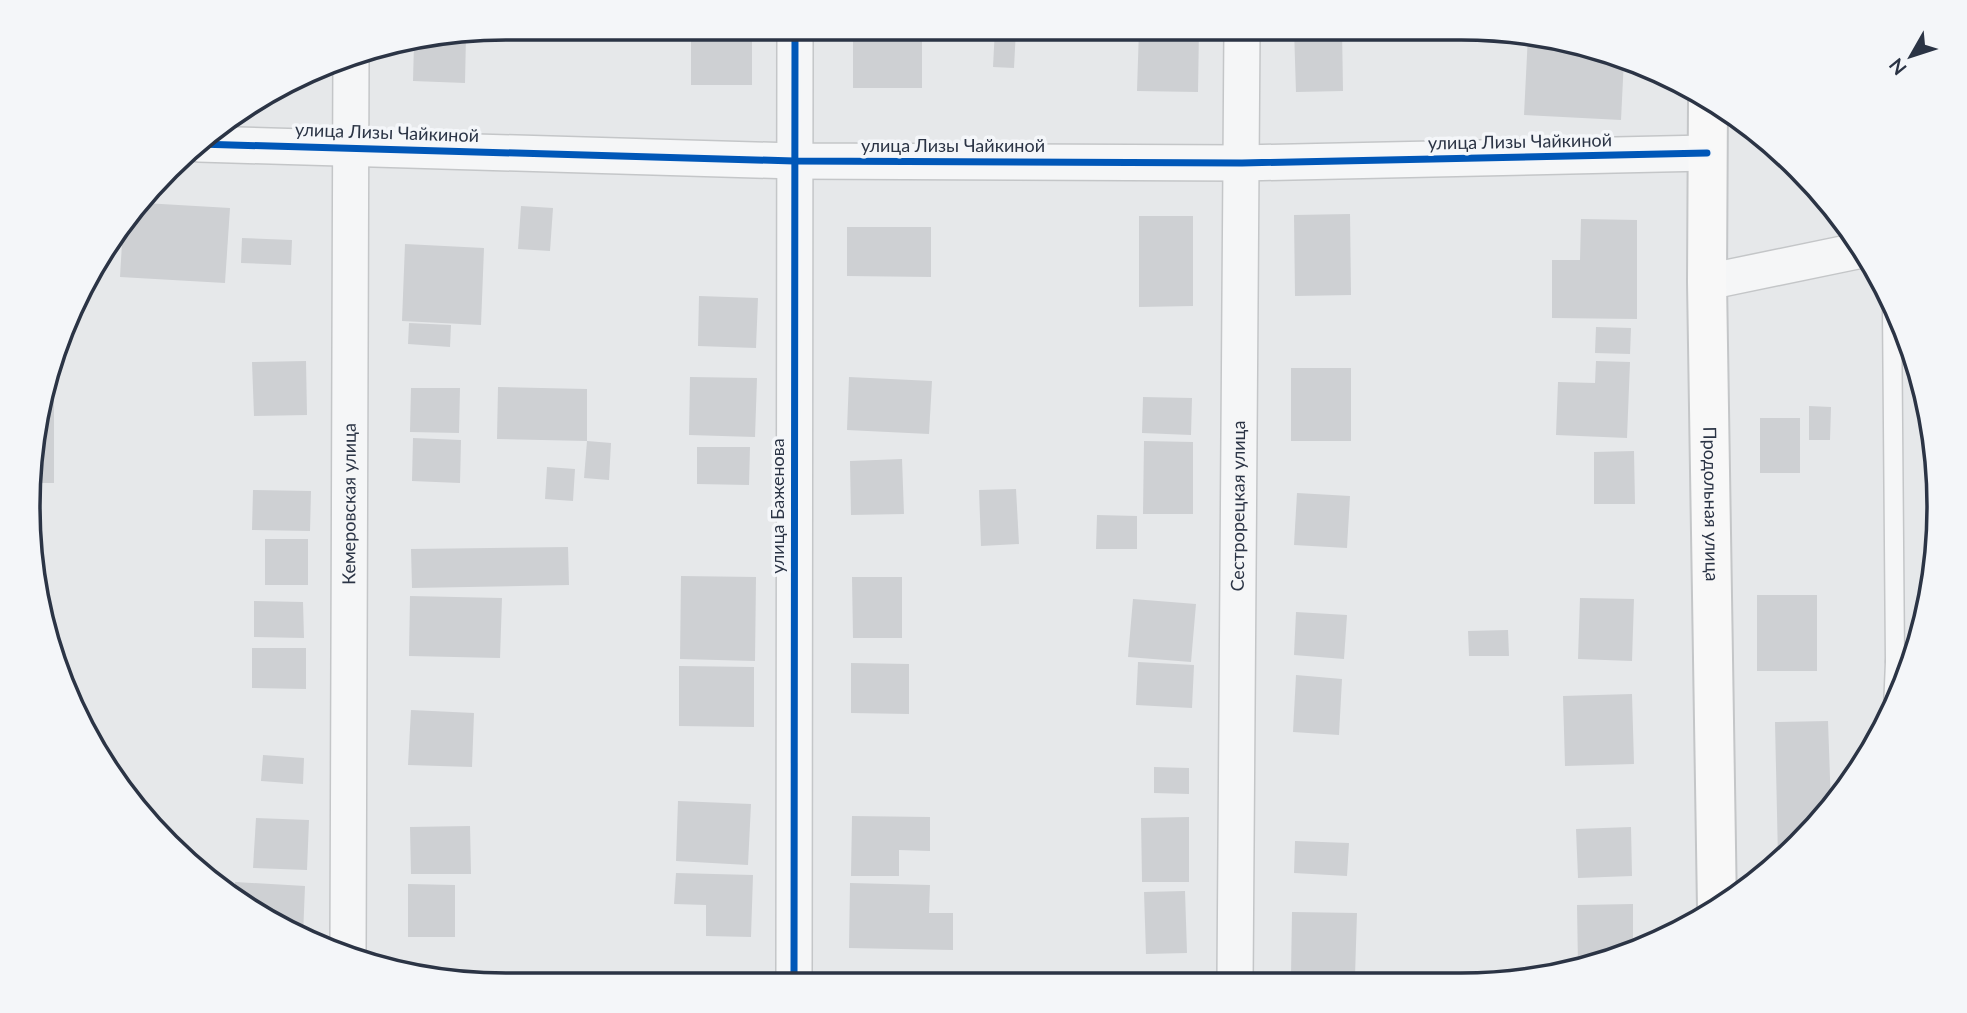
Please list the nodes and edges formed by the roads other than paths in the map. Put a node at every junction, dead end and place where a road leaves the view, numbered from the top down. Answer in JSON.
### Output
{"nodes":[{"id":1,"x":795,"y":40,"type":"edge"},
{"id":2,"x":1242,"y":40,"type":"edge"},
{"id":3,"x":351,"y":67,"type":"edge"},
{"id":4,"x":1708,"y":111,"type":"edge"},
{"id":5,"x":214,"y":144,"type":"edge"},
{"id":6,"x":350,"y":148,"type":"junction"},
{"id":7,"x":1707,"y":153,"type":"junction"},
{"id":8,"x":794,"y":161,"type":"junction"},
{"id":9,"x":1242,"y":163,"type":"junction"},
{"id":10,"x":1851,"y":252,"type":"edge"},
{"id":11,"x":1707,"y":282,"type":"junction"},
{"id":12,"x":1893,"y":333,"type":"edge"},
{"id":13,"x":1903,"y":654,"type":"edge"},
{"id":14,"x":1717,"y":896,"type":"edge"},
{"id":15,"x":348,"y":945,"type":"edge"},
{"id":16,"x":794,"y":973,"type":"edge"},
{"id":17,"x":1235,"y":973,"type":"edge"}],
"edges":[{"from":1,"to":8,"type":"street","name":"улица Баженова"},
{"from":2,"to":9,"type":"street","name":"Сестрорецкая улица"},
{"from":3,"to":6,"type":"street","name":"Кемеровская улица"},
{"from":4,"to":7,"type":"main road","name":"Продольная улица"},
{"from":5,"to":6,"type":"street","name":"улица Лизы Чайкиной"},
{"from":6,"to":8,"type":"street","name":"улица Лизы Чайкиной"},
{"from":6,"to":15,"type":"street","name":"Кемеровская улица"},
{"from":7,"to":9,"type":"street","name":"улица Лизы Чайкиной"},
{"from":7,"to":11,"type":"main road","name":"Продольная улица"},
{"from":8,"to":9,"type":"street","name":"улица Лизы Чайкиной"},
{"from":8,"to":16,"type":"street","name":"улица Баженова"},
{"from":9,"to":17,"type":"street","name":"Сестрорецкая улица"},
{"from":10,"to":11,"type":"street"},
{"from":11,"to":14,"type":"main road","name":"Продольная улица"},
{"from":12,"to":13,"type":"lane"}]}
